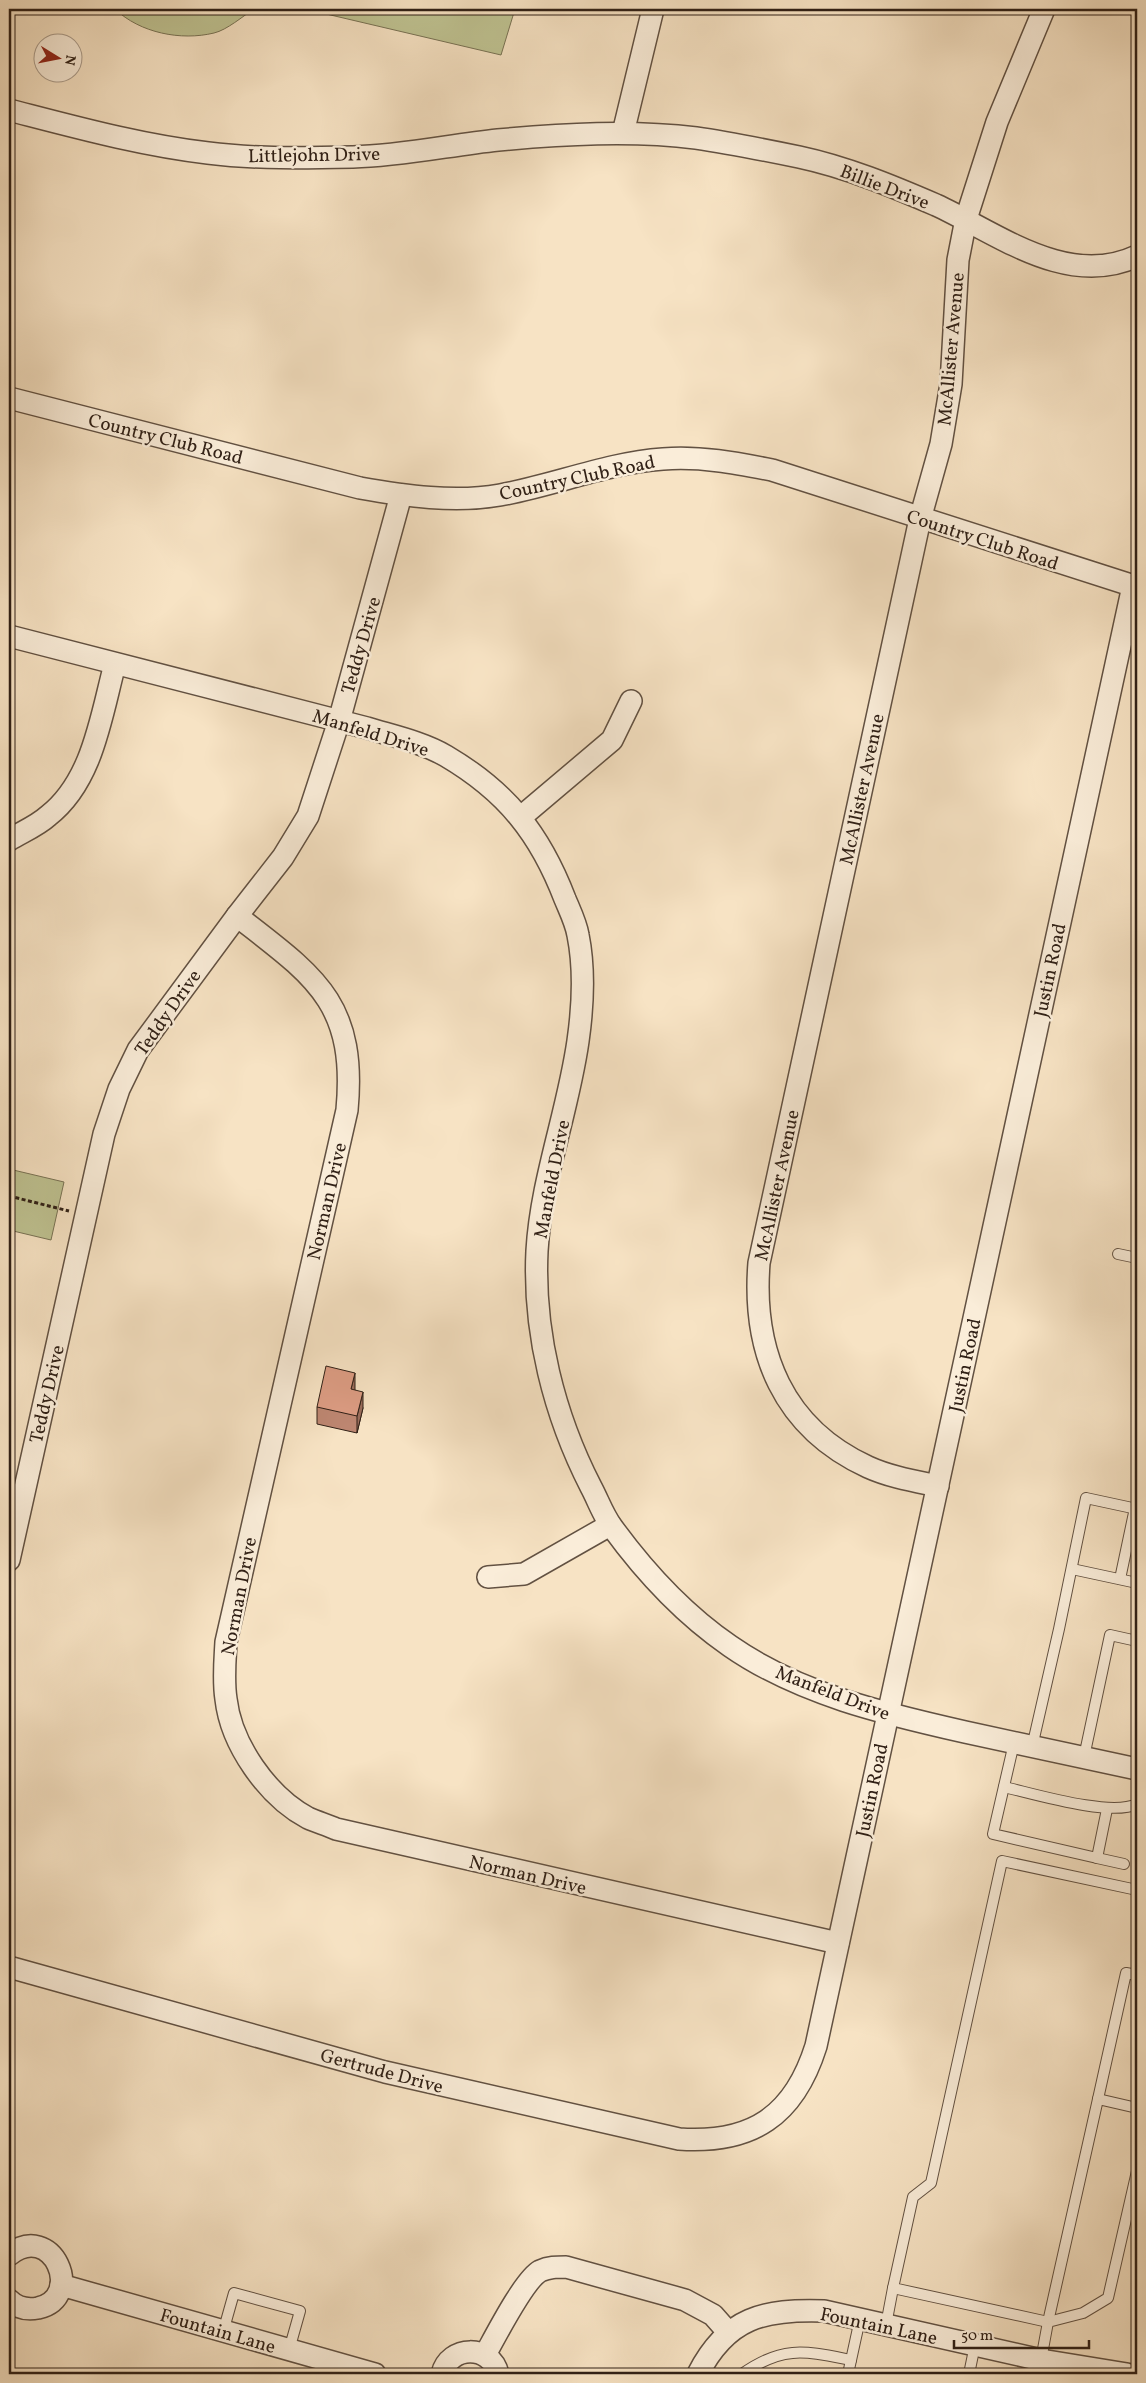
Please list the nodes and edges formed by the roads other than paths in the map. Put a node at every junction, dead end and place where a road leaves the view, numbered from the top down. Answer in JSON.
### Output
{"nodes":[{"id":1,"x":653,"y":9,"type":"edge"},
{"id":2,"x":1044,"y":9,"type":"edge"},
{"id":3,"x":9,"y":110,"type":"edge"},
{"id":4,"x":622,"y":133,"type":"junction"},
{"id":5,"x":966,"y":219,"type":"junction"},
{"id":6,"x":1137,"y":256,"type":"edge"},
{"id":7,"x":9,"y":398,"type":"edge"},
{"id":8,"x":401,"y":495,"type":"junction"},
{"id":9,"x":920,"y":519,"type":"junction"},
{"id":10,"x":1135,"y":587,"type":"edge"},
{"id":11,"x":9,"y":636,"type":"edge"},
{"id":12,"x":115,"y":664,"type":"junction"},
{"id":13,"x":631,"y":701,"type":"dead end"},
{"id":14,"x":339,"y":721,"type":"junction"},
{"id":15,"x":521,"y":817,"type":"junction"},
{"id":16,"x":9,"y":840,"type":"edge"},
{"id":17,"x":237,"y":916,"type":"junction"},
{"id":18,"x":1118,"y":1254,"type":"dead end"},
{"id":19,"x":1137,"y":1258,"type":"edge"},
{"id":20,"x":938,"y":1486,"type":"junction"},
{"id":21,"x":15,"y":1503,"type":"edge"},
{"id":22,"x":1136,"y":1509,"type":"edge"},
{"id":23,"x":610,"y":1525,"type":"junction"},
{"id":24,"x":9,"y":1560,"type":"edge"},
{"id":25,"x":1072,"y":1569,"type":"junction"},
{"id":26,"x":488,"y":1577,"type":"dead end"},
{"id":27,"x":1120,"y":1579,"type":"junction"},
{"id":28,"x":1137,"y":1583,"type":"edge"},
{"id":29,"x":1137,"y":1641,"type":"edge"},
{"id":30,"x":888,"y":1715,"type":"junction"},
{"id":31,"x":1023,"y":1745,"type":"junction"},
{"id":32,"x":1084,"y":1758,"type":"junction"},
{"id":33,"x":1137,"y":1769,"type":"edge"},
{"id":34,"x":1004,"y":1787,"type":"junction"},
{"id":35,"x":1137,"y":1804,"type":"edge"},
{"id":36,"x":1107,"y":1809,"type":"junction"},
{"id":37,"x":1097,"y":1858,"type":"junction"},
{"id":38,"x":1124,"y":1864,"type":"dead end"},
{"id":39,"x":1137,"y":1890,"type":"edge"},
{"id":40,"x":838,"y":1943,"type":"junction"},
{"id":41,"x":9,"y":1967,"type":"edge"},
{"id":42,"x":1137,"y":1975,"type":"edge"},
{"id":43,"x":1098,"y":2099,"type":"junction"},
{"id":44,"x":1137,"y":2108,"type":"edge"},
{"id":45,"x":759,"y":2125,"type":"joint"},
{"id":46,"x":1137,"y":2171,"type":"edge"},
{"id":47,"x":9,"y":2255,"type":"edge"},
{"id":48,"x":61,"y":2285,"type":"junction"},
{"id":49,"x":893,"y":2288,"type":"junction"},
{"id":50,"x":9,"y":2300,"type":"edge"},
{"id":51,"x":860,"y":2319,"type":"junction"},
{"id":52,"x":1048,"y":2322,"type":"junction"},
{"id":53,"x":886,"y":2325,"type":"junction"},
{"id":54,"x":223,"y":2332,"type":"junction"},
{"id":55,"x":728,"y":2332,"type":"junction"},
{"id":56,"x":975,"y":2346,"type":"junction"},
{"id":57,"x":289,"y":2350,"type":"junction"},
{"id":58,"x":484,"y":2355,"type":"junction"},
{"id":59,"x":851,"y":2360,"type":"junction"},
{"id":60,"x":1051,"y":2366,"type":"edge"},
{"id":61,"x":375,"y":2374,"type":"edge"},
{"id":62,"x":442,"y":2374,"type":"edge"},
{"id":63,"x":498,"y":2374,"type":"edge"},
{"id":64,"x":698,"y":2374,"type":"edge"},
{"id":65,"x":742,"y":2374,"type":"edge"},
{"id":66,"x":848,"y":2374,"type":"edge"},
{"id":67,"x":969,"y":2374,"type":"edge"},
{"id":68,"x":1127,"y":2374,"type":"edge"}],
"edges":[{"from":1,"to":4,"type":"street"},
{"from":2,"to":5,"type":"street","name":"McAllister Avenue"},
{"from":3,"to":4,"type":"street","name":"Littlejohn Drive"},
{"from":4,"to":5,"type":"street","name":"Billie Drive"},
{"from":5,"to":6,"type":"street","name":"Billie Drive"},
{"from":5,"to":9,"type":"street","name":"McAllister Avenue"},
{"from":7,"to":8,"type":"street","name":"Country Club Road"},
{"from":8,"to":9,"type":"street","name":"Country Club Road"},
{"from":8,"to":14,"type":"street","name":"Teddy Drive"},
{"from":9,"to":10,"type":"street","name":"Country Club Road"},
{"from":9,"to":20,"type":"street","name":"McAllister Avenue"},
{"from":10,"to":20,"type":"street","name":"Justin Road"},
{"from":11,"to":12,"type":"street","name":"Manfeld Drive"},
{"from":12,"to":14,"type":"street","name":"Manfeld Drive"},
{"from":12,"to":16,"type":"street"},
{"from":13,"to":15,"type":"street"},
{"from":14,"to":15,"type":"street","name":"Manfeld Drive"},
{"from":14,"to":17,"type":"street","name":"Teddy Drive"},
{"from":15,"to":23,"type":"street","name":"Manfeld Drive"},
{"from":17,"to":21,"type":"street","name":"Teddy Drive"},
{"from":17,"to":40,"type":"street","name":"Norman Drive"},
{"from":18,"to":19,"type":"lane"},
{"from":20,"to":30,"type":"street","name":"Justin Road"},
{"from":21,"to":24,"type":"street","name":"Teddy Drive"},
{"from":22,"to":25,"type":"lane"},
{"from":22,"to":27,"type":"lane"},
{"from":23,"to":26,"type":"street"},
{"from":23,"to":30,"type":"street","name":"Manfeld Drive"},
{"from":25,"to":27,"type":"lane"},
{"from":25,"to":31,"type":"lane"},
{"from":27,"to":28,"type":"lane"},
{"from":29,"to":32,"type":"lane"},
{"from":30,"to":31,"type":"street","name":"Manfeld Drive"},
{"from":30,"to":40,"type":"street","name":"Justin Road"},
{"from":31,"to":32,"type":"street","name":"Manfeld Drive"},
{"from":31,"to":34,"type":"lane"},
{"from":32,"to":33,"type":"street","name":"Manfeld Drive"},
{"from":34,"to":36,"type":"lane"},
{"from":34,"to":37,"type":"lane"},
{"from":35,"to":36,"type":"lane"},
{"from":36,"to":37,"type":"lane"},
{"from":37,"to":38,"type":"lane"},
{"from":39,"to":49,"type":"lane"},
{"from":40,"to":45,"type":"street","name":"Justin Road"},
{"from":41,"to":45,"type":"street","name":"Gertrude Drive"},
{"from":42,"to":43,"type":"lane"},
{"from":43,"to":44,"type":"lane"},
{"from":43,"to":52,"type":"lane"},
{"from":46,"to":52,"type":"lane"},
{"from":47,"to":48,"type":"street"},
{"from":48,"to":50,"type":"street"},
{"from":48,"to":54,"type":"street","name":"Fountain Lane"},
{"from":49,"to":52,"type":"lane"},
{"from":49,"to":53,"type":"lane"},
{"from":51,"to":53,"type":"street","name":"Fountain Lane"},
{"from":51,"to":55,"type":"street","name":"Fountain Lane"},
{"from":51,"to":59,"type":"lane"},
{"from":52,"to":60,"type":"lane"},
{"from":53,"to":56,"type":"street","name":"Fountain Lane"},
{"from":54,"to":57,"type":"street","name":"Fountain Lane"},
{"from":54,"to":57,"type":"lane"},
{"from":55,"to":58,"type":"street"},
{"from":55,"to":64,"type":"street"},
{"from":56,"to":60,"type":"street","name":"Fountain Lane"},
{"from":56,"to":67,"type":"lane"},
{"from":57,"to":61,"type":"street","name":"Fountain Lane"},
{"from":58,"to":62,"type":"street"},
{"from":58,"to":63,"type":"street"},
{"from":59,"to":65,"type":"lane"},
{"from":59,"to":66,"type":"lane"},
{"from":60,"to":68,"type":"street","name":"Fountain Lane"}]}
